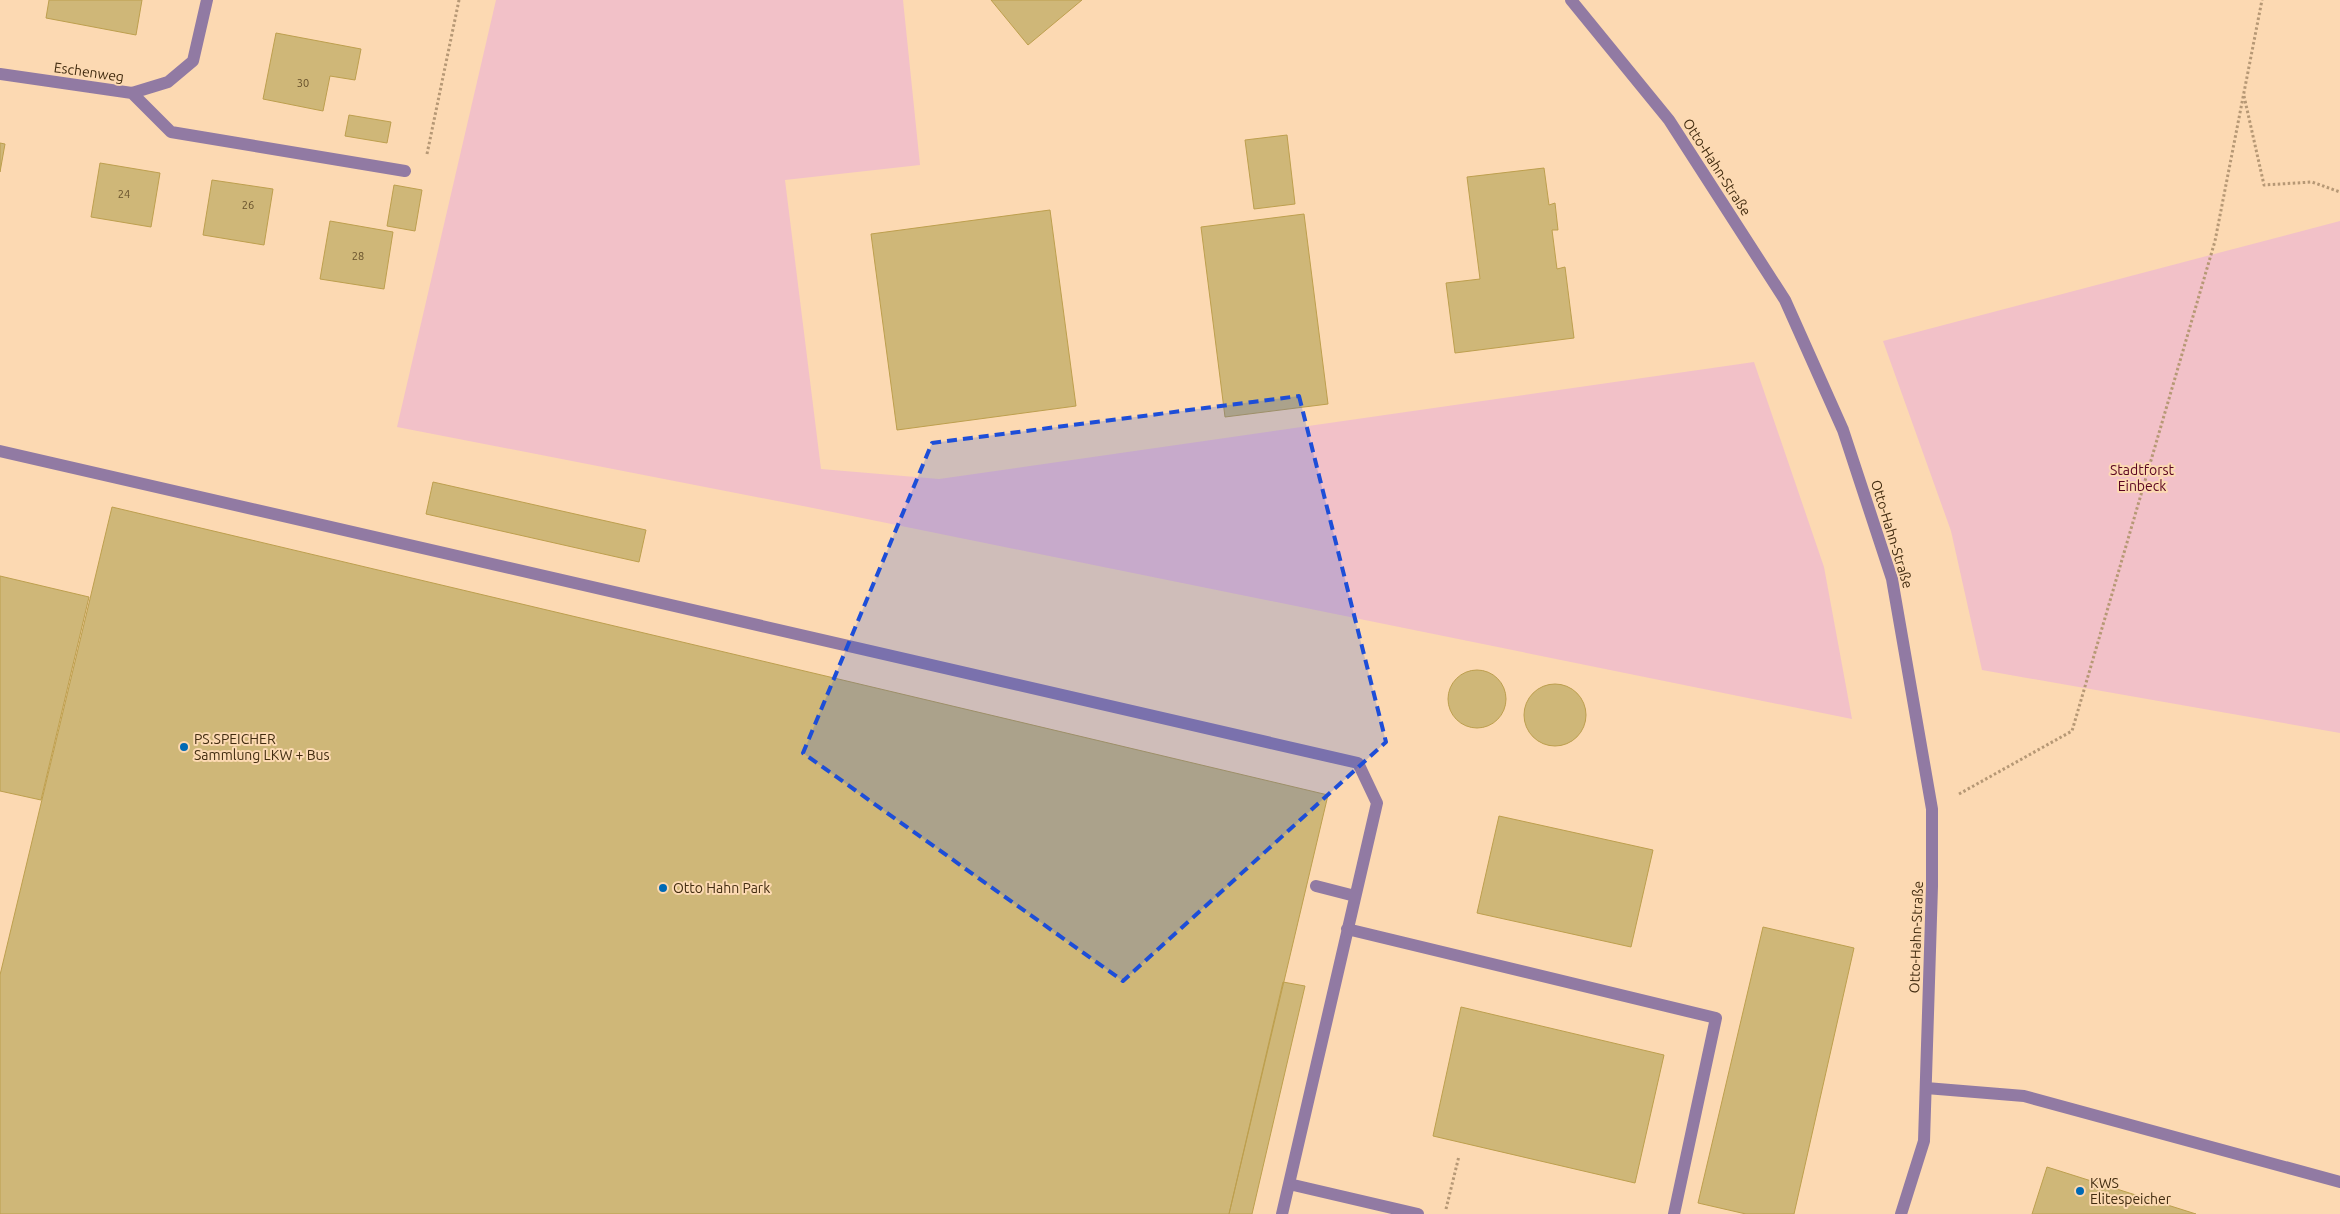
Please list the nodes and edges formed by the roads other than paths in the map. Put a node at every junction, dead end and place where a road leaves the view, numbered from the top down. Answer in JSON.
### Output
{"nodes":[{"id":1,"x":207,"y":0,"type":"edge"},
{"id":2,"x":1571,"y":0,"type":"edge"},
{"id":3,"x":0,"y":74,"type":"edge"},
{"id":4,"x":132,"y":93,"type":"junction"},
{"id":5,"x":405,"y":170,"type":"road end"},
{"id":6,"x":0,"y":451,"type":"edge"},
{"id":7,"x":1316,"y":886,"type":"dead end"},
{"id":8,"x":1355,"y":896,"type":"junction"},
{"id":9,"x":1347,"y":928,"type":"junction"},
{"id":10,"x":1926,"y":1088,"type":"junction"},
{"id":11,"x":2340,"y":1182,"type":"edge"},
{"id":12,"x":1289,"y":1184,"type":"junction"},
{"id":13,"x":1282,"y":1214,"type":"edge"},
{"id":14,"x":1418,"y":1214,"type":"edge"},
{"id":15,"x":1674,"y":1214,"type":"edge"},
{"id":16,"x":1902,"y":1214,"type":"edge"}],
"edges":[{"from":1,"to":4,"type":"street","name":"Eschenweg"},
{"from":2,"to":10,"type":"street","name":"Otto-Hahn-Straße"},
{"from":3,"to":4,"type":"street","name":"Eschenweg"},
{"from":4,"to":5,"type":"street"},
{"from":6,"to":8,"type":"street"},
{"from":7,"to":8,"type":"street"},
{"from":8,"to":9,"type":"street"},
{"from":9,"to":12,"type":"street"},
{"from":9,"to":15,"type":"street"},
{"from":10,"to":11,"type":"street"},
{"from":10,"to":16,"type":"street","name":"Otto-Hahn-Straße"},
{"from":12,"to":13,"type":"street"},
{"from":12,"to":14,"type":"street"}]}
